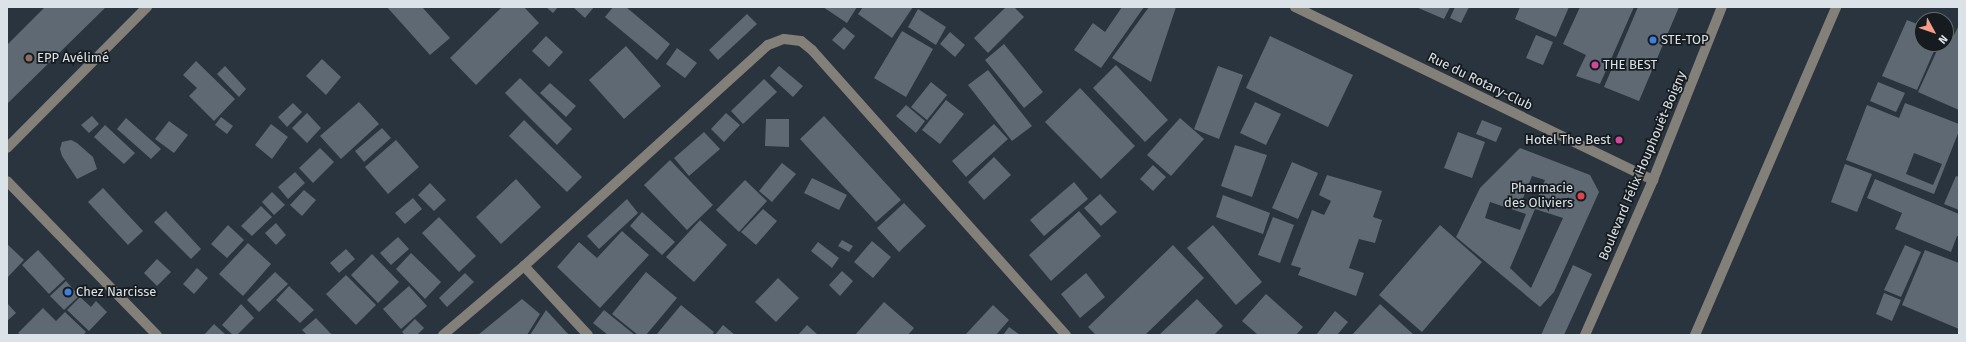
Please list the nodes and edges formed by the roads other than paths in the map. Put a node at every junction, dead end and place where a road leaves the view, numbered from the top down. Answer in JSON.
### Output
{"nodes":[{"id":1,"x":147,"y":7,"type":"edge"},
{"id":2,"x":1295,"y":7,"type":"edge"},
{"id":3,"x":1722,"y":7,"type":"edge"},
{"id":4,"x":1836,"y":7,"type":"edge"},
{"id":5,"x":7,"y":148,"type":"edge"},
{"id":6,"x":1653,"y":180,"type":"junction"},
{"id":7,"x":7,"y":181,"type":"edge"},
{"id":8,"x":524,"y":266,"type":"junction"},
{"id":9,"x":157,"y":335,"type":"edge"},
{"id":10,"x":443,"y":335,"type":"edge"},
{"id":11,"x":588,"y":335,"type":"edge"},
{"id":12,"x":1066,"y":335,"type":"edge"},
{"id":13,"x":1585,"y":335,"type":"edge"},
{"id":14,"x":1694,"y":335,"type":"edge"}],
"edges":[{"from":1,"to":5,"type":"street"},
{"from":2,"to":6,"type":"street","name":"Rue du Rotary-Club"},
{"from":3,"to":6,"type":"street","name":"Boulevard Félix Houphouët-Boigny"},
{"from":4,"to":14,"type":"street"},
{"from":6,"to":13,"type":"street","name":"Boulevard Félix Houphouët-Boigny"},
{"from":7,"to":9,"type":"street"},
{"from":8,"to":10,"type":"street"},
{"from":8,"to":11,"type":"street"},
{"from":8,"to":12,"type":"street"}]}
